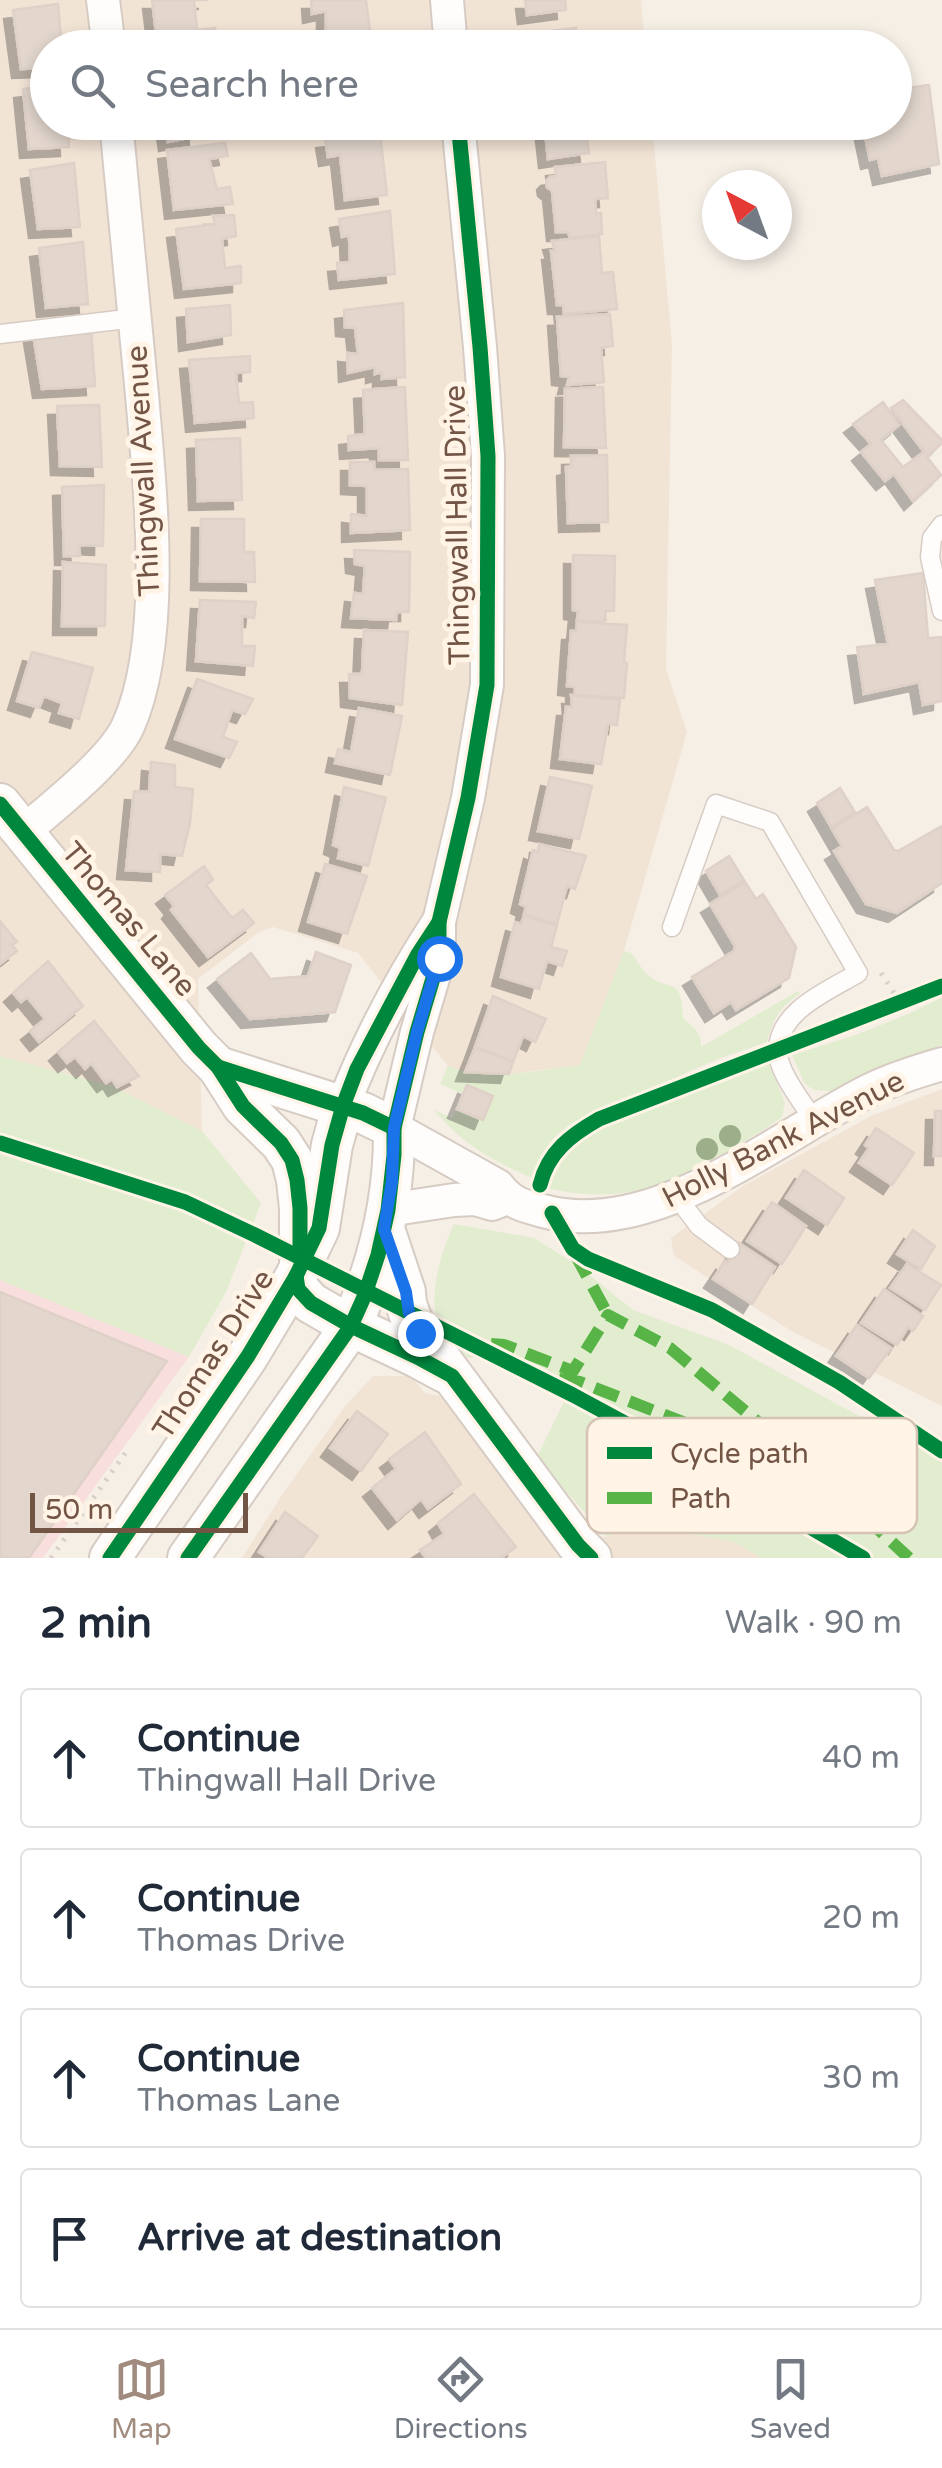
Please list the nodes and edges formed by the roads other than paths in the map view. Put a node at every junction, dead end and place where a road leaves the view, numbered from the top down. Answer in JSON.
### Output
{"nodes":[{"id":1,"x":103,"y":0,"type":"edge"},
{"id":2,"x":446,"y":0,"type":"edge"},
{"id":3,"x":107,"y":30,"type":"edge"},
{"id":4,"x":449,"y":30,"type":"edge"},
{"id":5,"x":118,"y":140,"type":"edge"},
{"id":6,"x":460,"y":140,"type":"edge"},
{"id":7,"x":135,"y":318,"type":"junction"},
{"id":8,"x":0,"y":334,"type":"edge"},
{"id":9,"x":942,"y":525,"type":"edge"},
{"id":10,"x":942,"y":611,"type":"edge"},
{"id":11,"x":11,"y":819,"type":"edge"},
{"id":12,"x":439,"y":922,"type":"junction"},
{"id":13,"x":672,"y":927,"type":"dead end"},
{"id":14,"x":942,"y":1064,"type":"edge"},
{"id":15,"x":218,"y":1066,"type":"junction"},
{"id":16,"x":342,"y":1106,"type":"junction"},
{"id":17,"x":815,"y":1122,"type":"junction"},
{"id":18,"x":394,"y":1128,"type":"junction"},
{"id":19,"x":677,"y":1196,"type":"junction"},
{"id":20,"x":506,"y":1198,"type":"junction"},
{"id":21,"x":386,"y":1220,"type":"junction"},
{"id":22,"x":730,"y":1249,"type":"dead end"},
{"id":23,"x":298,"y":1271,"type":"junction"},
{"id":24,"x":351,"y":1326,"type":"junction"},
{"id":25,"x":452,"y":1376,"type":"junction"},
{"id":26,"x":578,"y":1554,"type":"edge"},
{"id":27,"x":110,"y":1558,"type":"edge"},
{"id":28,"x":188,"y":1558,"type":"edge"}],
"edges":[{"from":1,"to":3,"type":"street"},
{"from":2,"to":4,"type":"street"},
{"from":5,"to":7,"type":"street","name":"Thingwall Avenue"},
{"from":6,"to":12,"type":"street","name":"Thingwall Hall Drive"},
{"from":7,"to":8,"type":"lane"},
{"from":7,"to":11,"type":"street","name":"Thingwall Avenue"},
{"from":9,"to":10,"type":"lane"},
{"from":11,"to":15,"type":"street","name":"Thomas Lane"},
{"from":12,"to":16,"type":"street","name":"Thingwall Hall Drive"},
{"from":12,"to":18,"type":"street","name":"Thingwall Hall Drive"},
{"from":13,"to":17,"type":"lane"},
{"from":14,"to":17,"type":"street","name":"Holly Bank Avenue"},
{"from":15,"to":16,"type":"street","name":"Thomas Lane"},
{"from":15,"to":23,"type":"street","name":"Thomas Lane"},
{"from":16,"to":18,"type":"street","name":"Thomas Lane"},
{"from":16,"to":23,"type":"street","name":"Thomas Drive"},
{"from":17,"to":19,"type":"street","name":"Holly Bank Avenue"},
{"from":18,"to":20,"type":"street","name":"Holly Bank Avenue"},
{"from":18,"to":21,"type":"street"},
{"from":19,"to":20,"type":"street","name":"Holly Bank Avenue"},
{"from":19,"to":22,"type":"lane"},
{"from":20,"to":21,"type":"street","name":"Holly Bank Avenue"},
{"from":21,"to":24,"type":"street"},
{"from":21,"to":25,"type":"street"},
{"from":23,"to":24,"type":"street"},
{"from":23,"to":27,"type":"street","name":"Thomas Drive"},
{"from":24,"to":25,"type":"street"},
{"from":24,"to":28,"type":"street"},
{"from":25,"to":26,"type":"street"}]}
